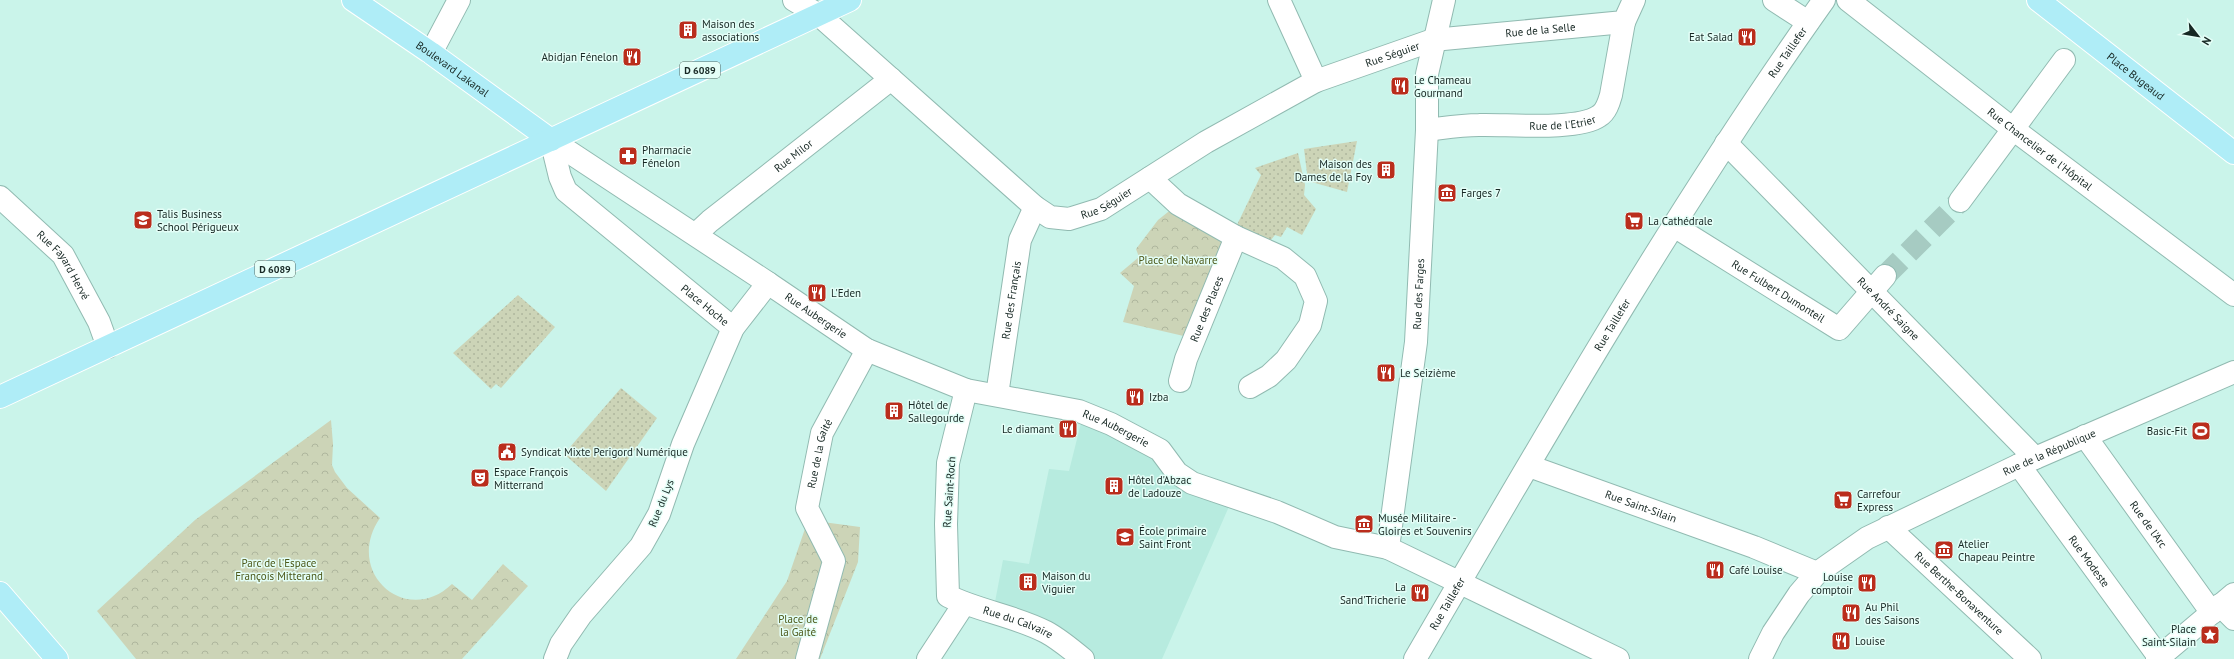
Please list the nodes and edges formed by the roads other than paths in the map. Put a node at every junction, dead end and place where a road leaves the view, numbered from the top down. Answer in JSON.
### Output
{"nodes":[{"id":1,"x":353,"y":0,"type":"edge"},
{"id":2,"x":459,"y":0,"type":"edge"},
{"id":3,"x":794,"y":0,"type":"edge"},
{"id":4,"x":850,"y":0,"type":"edge"},
{"id":5,"x":1279,"y":0,"type":"edge"},
{"id":6,"x":1444,"y":0,"type":"edge"},
{"id":7,"x":1634,"y":0,"type":"edge"},
{"id":8,"x":1774,"y":0,"type":"edge"},
{"id":9,"x":1824,"y":0,"type":"edge"},
{"id":10,"x":1848,"y":0,"type":"edge"},
{"id":11,"x":2038,"y":0,"type":"edge"},
{"id":12,"x":819,"y":15,"type":"junction"},
{"id":13,"x":1624,"y":22,"type":"junction"},
{"id":14,"x":1808,"y":22,"type":"junction"},
{"id":15,"x":1433,"y":40,"type":"junction"},
{"id":16,"x":431,"y":53,"type":"junction"},
{"id":17,"x":2064,"y":60,"type":"dead end"},
{"id":18,"x":891,"y":79,"type":"junction"},
{"id":19,"x":1316,"y":81,"type":"junction"},
{"id":20,"x":2013,"y":129,"type":"junction"},
{"id":21,"x":1427,"y":130,"type":"junction"},
{"id":22,"x":551,"y":140,"type":"junction"},
{"id":23,"x":1726,"y":143,"type":"junction"},
{"id":24,"x":2234,"y":153,"type":"edge"},
{"id":25,"x":1150,"y":178,"type":"junction"},
{"id":26,"x":0,"y":197,"type":"edge"},
{"id":27,"x":1960,"y":201,"type":"tunnel mouth"},
{"id":28,"x":1035,"y":207,"type":"junction"},
{"id":29,"x":1674,"y":226,"type":"junction"},
{"id":30,"x":696,"y":234,"type":"junction"},
{"id":31,"x":1234,"y":235,"type":"junction"},
{"id":32,"x":768,"y":283,"type":"junction"},
{"id":33,"x":1879,"y":283,"type":"junction"},
{"id":34,"x":2234,"y":295,"type":"edge"},
{"id":35,"x":733,"y":328,"type":"junction"},
{"id":36,"x":108,"y":347,"type":"junction"},
{"id":37,"x":867,"y":350,"type":"junction"},
{"id":38,"x":2234,"y":372,"type":"edge"},
{"id":39,"x":1180,"y":381,"type":"dead end"},
{"id":40,"x":1250,"y":387,"type":"dead end"},
{"id":41,"x":966,"y":390,"type":"junction"},
{"id":42,"x":997,"y":395,"type":"junction"},
{"id":43,"x":0,"y":397,"type":"edge"},
{"id":44,"x":2085,"y":436,"type":"junction"},
{"id":45,"x":2027,"y":461,"type":"junction"},
{"id":46,"x":1529,"y":466,"type":"junction"},
{"id":47,"x":1888,"y":527,"type":"junction"},
{"id":48,"x":1388,"y":548,"type":"junction"},
{"id":49,"x":1817,"y":573,"type":"junction"},
{"id":50,"x":1460,"y":582,"type":"junction"},
{"id":51,"x":0,"y":593,"type":"edge"},
{"id":52,"x":956,"y":600,"type":"junction"},
{"id":53,"x":2225,"y":608,"type":"edge"},
{"id":54,"x":53,"y":655,"type":"edge"},
{"id":55,"x":1070,"y":655,"type":"edge"},
{"id":56,"x":2158,"y":658,"type":"edge"},
{"id":57,"x":555,"y":659,"type":"edge"},
{"id":58,"x":807,"y":659,"type":"edge"},
{"id":59,"x":928,"y":659,"type":"edge"},
{"id":60,"x":1415,"y":659,"type":"edge"},
{"id":61,"x":1618,"y":659,"type":"edge"},
{"id":62,"x":1760,"y":659,"type":"edge"},
{"id":63,"x":2030,"y":659,"type":"edge"}],
"edges":[{"from":1,"to":16,"type":"main road","name":"Boulevard Lakanal"},
{"from":2,"to":16,"type":"street"},
{"from":3,"to":12,"type":"street","name":"Rue Séguier"},
{"from":4,"to":12,"type":"main road","number":"D 6089"},
{"from":5,"to":19,"type":"street"},
{"from":6,"to":15,"type":"street","name":"Rue des Farges"},
{"from":7,"to":13,"type":"street"},
{"from":8,"to":14,"type":"street"},
{"from":9,"to":14,"type":"street","name":"Rue Taillefer"},
{"from":10,"to":20,"type":"street","name":"Rue Chancelier de l'Hôpital"},
{"from":11,"to":24,"type":"main road","name":"Place Bugeaud"},
{"from":12,"to":18,"type":"street","name":"Rue Séguier"},
{"from":12,"to":22,"type":"main road","number":"D 6089"},
{"from":13,"to":15,"type":"street","name":"Rue de la Selle"},
{"from":13,"to":21,"type":"street","name":"Rue de l'Etrier"},
{"from":14,"to":23,"type":"street","name":"Rue Taillefer"},
{"from":15,"to":19,"type":"street","name":"Rue Séguier"},
{"from":15,"to":21,"type":"street","name":"Rue des Farges"},
{"from":16,"to":22,"type":"main road","name":"Boulevard Lakanal"},
{"from":17,"to":20,"type":"street"},
{"from":18,"to":28,"type":"street","name":"Rue Séguier"},
{"from":18,"to":30,"type":"street","name":"Rue Milor"},
{"from":19,"to":25,"type":"street","name":"Rue Séguier"},
{"from":20,"to":27,"type":"street"},
{"from":20,"to":34,"type":"street","name":"Rue Chancelier de l'Hôpital"},
{"from":21,"to":48,"type":"street","name":"Rue des Farges"},
{"from":22,"to":30,"type":"street"},
{"from":22,"to":35,"type":"street","name":"Place Hoche"},
{"from":22,"to":36,"type":"main road","number":"D 6089"},
{"from":23,"to":29,"type":"street","name":"Rue Taillefer"},
{"from":23,"to":33,"type":"street","name":"Rue André Saigne"},
{"from":25,"to":28,"type":"street","name":"Rue Séguier"},
{"from":25,"to":31,"type":"street"},
{"from":26,"to":36,"type":"street","name":"Rue Fayard Hervé"},
{"from":28,"to":42,"type":"street","name":"Rue des Français"},
{"from":29,"to":33,"type":"street","name":"Rue Fulbert Dumonteil"},
{"from":29,"to":46,"type":"street","name":"Rue Taillefer"},
{"from":30,"to":32,"type":"street"},
{"from":31,"to":39,"type":"street","name":"Rue des Places"},
{"from":31,"to":40,"type":"street"},
{"from":32,"to":35,"type":"street","name":"Place Hoche"},
{"from":32,"to":37,"type":"street","name":"Rue Aubergerie"},
{"from":33,"to":45,"type":"street","name":"Rue André Saigne"},
{"from":35,"to":57,"type":"street","name":"Rue du Lys"},
{"from":36,"to":43,"type":"main road","number":"D 6089"},
{"from":37,"to":41,"type":"street","name":"Rue Aubergerie"},
{"from":37,"to":58,"type":"street","name":"Rue de la Gaité"},
{"from":38,"to":44,"type":"street","name":"Rue de la République"},
{"from":41,"to":42,"type":"street","name":"Rue Aubergerie"},
{"from":41,"to":52,"type":"street","name":"Rue Saint-Roch"},
{"from":42,"to":48,"type":"street","name":"Rue Aubergerie"},
{"from":44,"to":45,"type":"street","name":"Rue de la République"},
{"from":44,"to":53,"type":"street","name":"Rue de l'Arc"},
{"from":45,"to":47,"type":"street","name":"Rue de la République"},
{"from":45,"to":56,"type":"street","name":"Rue Modeste"},
{"from":46,"to":49,"type":"street","name":"Rue Saint-Silain"},
{"from":46,"to":50,"type":"street","name":"Rue Taillefer"},
{"from":47,"to":49,"type":"street","name":"Rue de la République"},
{"from":47,"to":63,"type":"street","name":"Rue Berthe-Bonaventure"},
{"from":48,"to":50,"type":"street","name":"Rue Aubergerie"},
{"from":49,"to":62,"type":"street","name":"Rue de la République"},
{"from":50,"to":60,"type":"street","name":"Rue Taillefer"},
{"from":50,"to":61,"type":"street","name":"Rue Aubergerie"},
{"from":51,"to":54,"type":"main road"},
{"from":52,"to":55,"type":"street","name":"Rue du Calvaire"},
{"from":52,"to":59,"type":"street"},
{"from":53,"to":56,"type":"street"}]}
